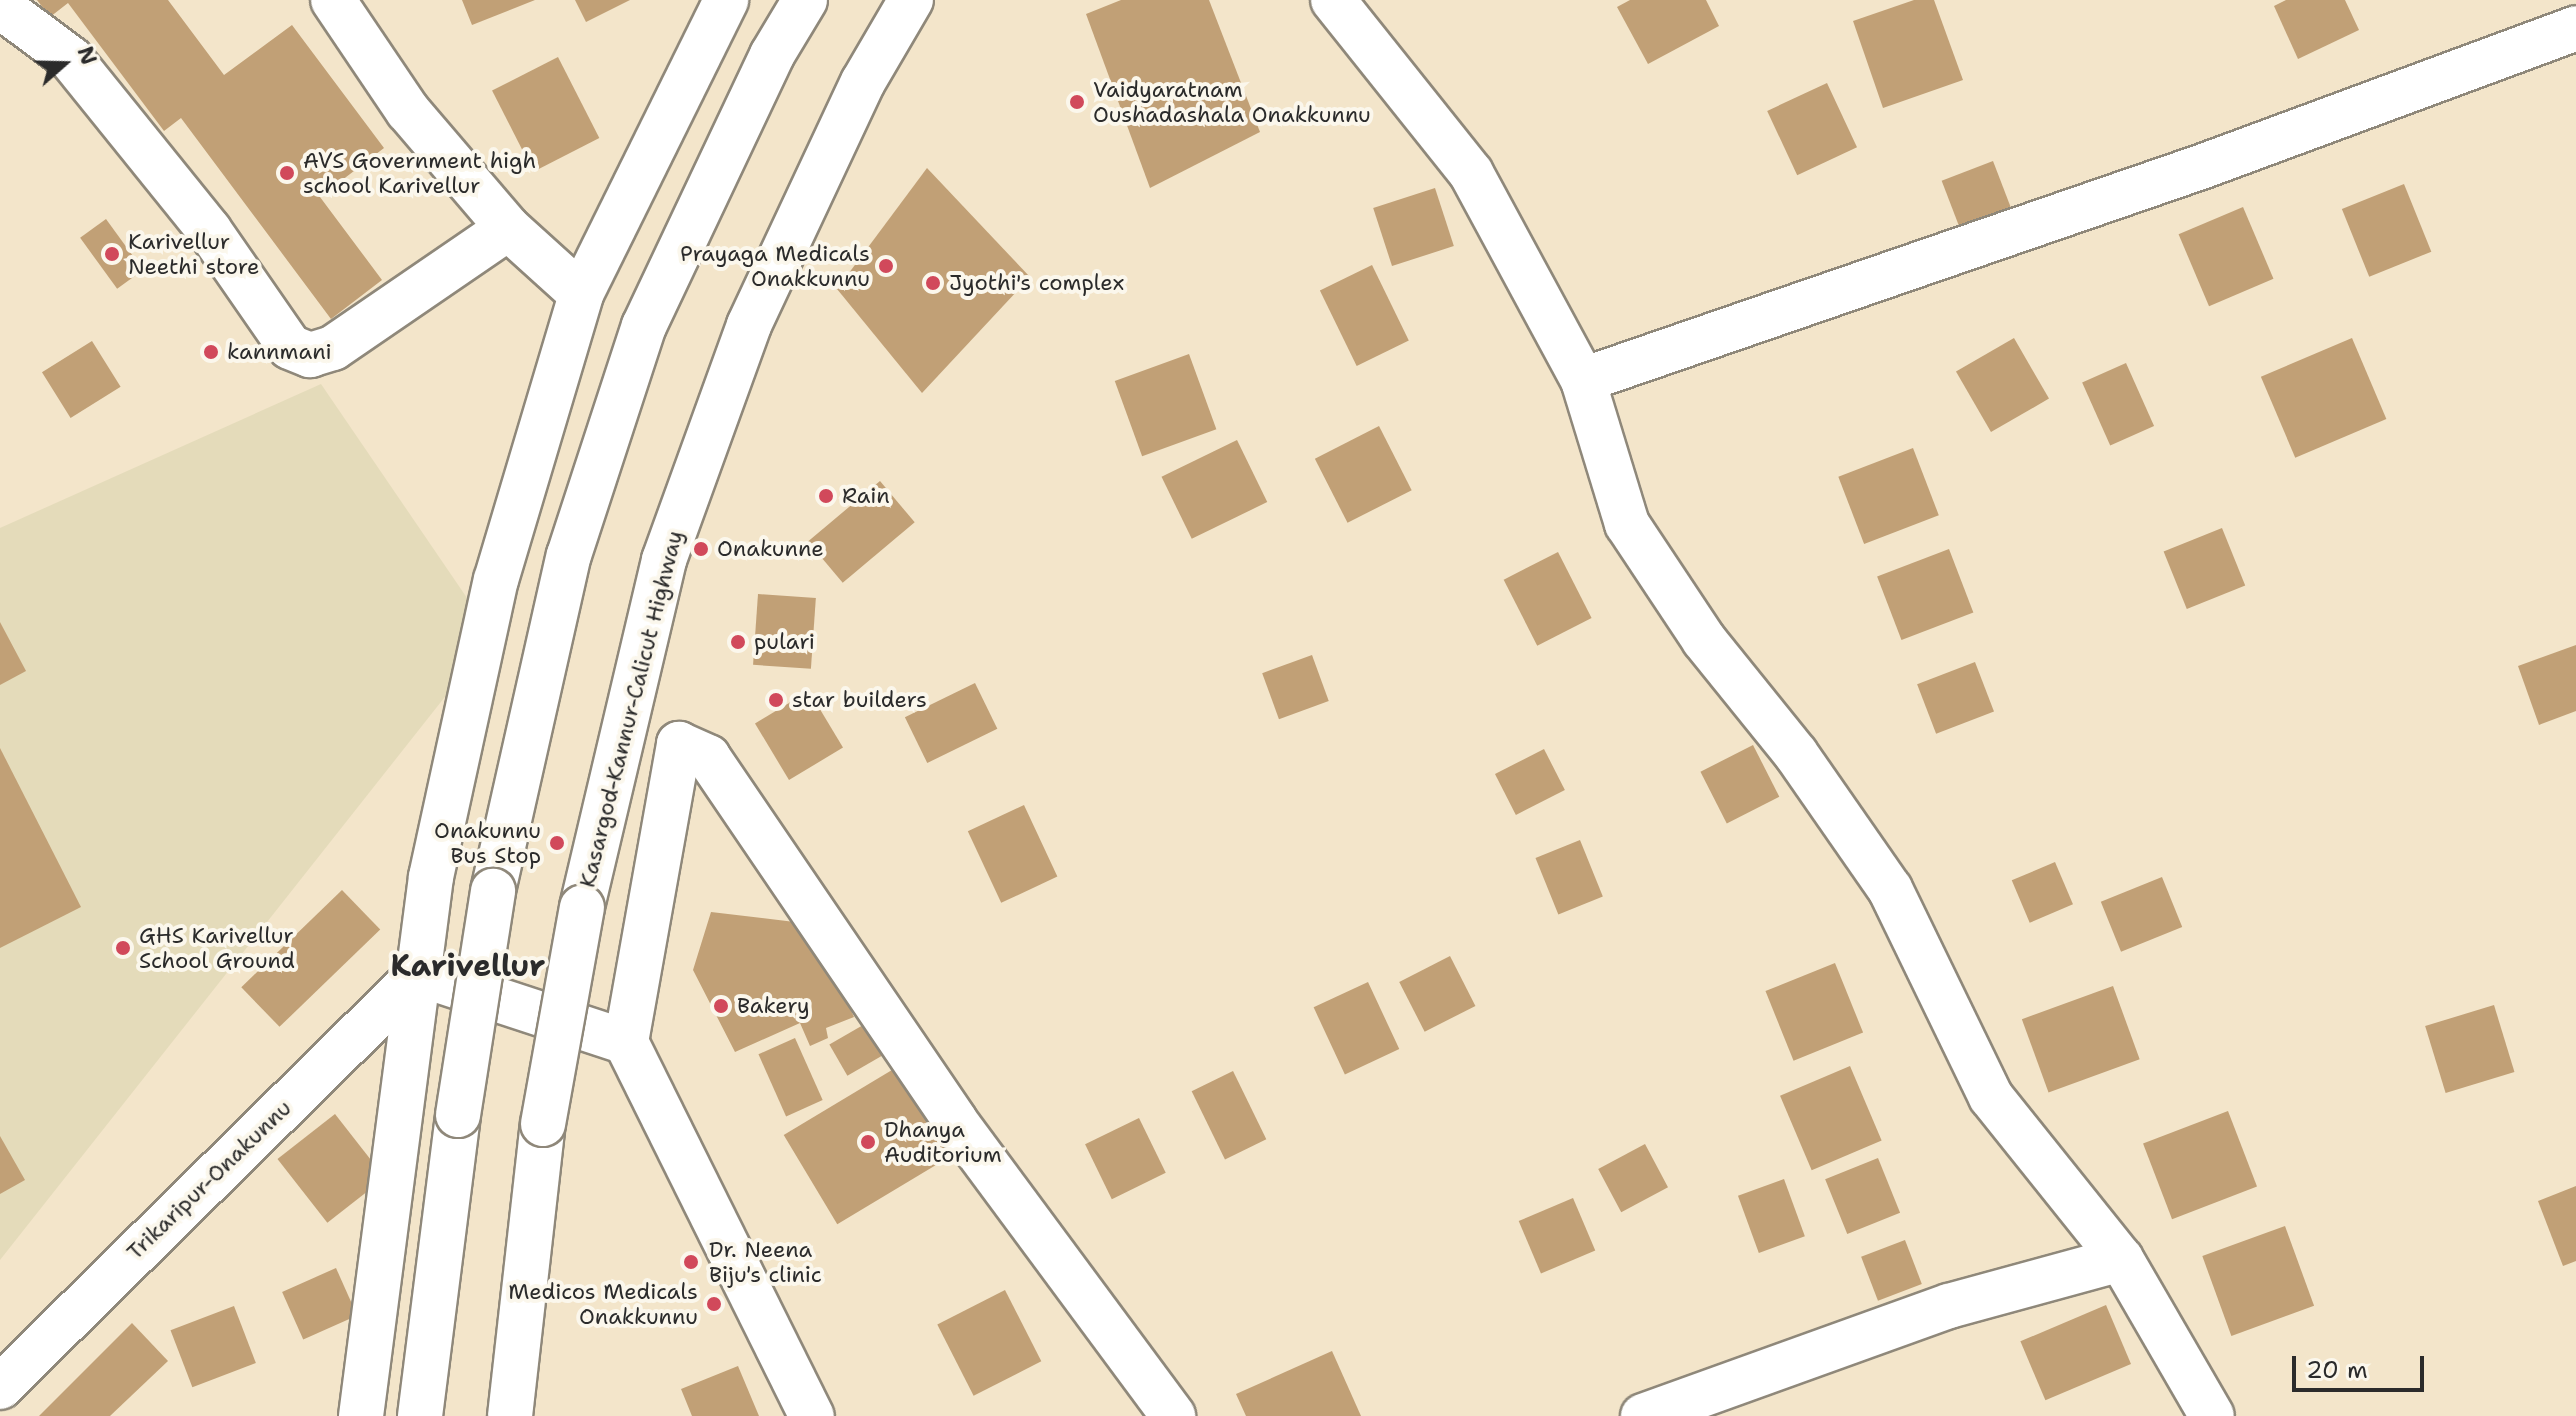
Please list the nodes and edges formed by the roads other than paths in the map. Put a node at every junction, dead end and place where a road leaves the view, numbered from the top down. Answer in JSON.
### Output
{"nodes":[{"id":1,"x":333,"y":0,"type":"edge"},
{"id":2,"x":726,"y":0,"type":"edge"},
{"id":3,"x":805,"y":0,"type":"edge"},
{"id":4,"x":911,"y":0,"type":"edge"},
{"id":5,"x":1333,"y":0,"type":"edge"},
{"id":6,"x":0,"y":6,"type":"edge"},
{"id":7,"x":2576,"y":28,"type":"edge"},
{"id":8,"x":508,"y":228,"type":"junction"},
{"id":9,"x":581,"y":294,"type":"junction"},
{"id":10,"x":1583,"y":380,"type":"junction"},
{"id":11,"x":419,"y":974,"type":"junction"},
{"id":12,"x":626,"y":1042,"type":"junction"},
{"id":13,"x":2121,"y":1259,"type":"junction"},
{"id":14,"x":0,"y":1387,"type":"edge"},
{"id":15,"x":361,"y":1416,"type":"edge"},
{"id":16,"x":420,"y":1416,"type":"edge"},
{"id":17,"x":510,"y":1416,"type":"edge"},
{"id":18,"x":812,"y":1416,"type":"edge"},
{"id":19,"x":1173,"y":1416,"type":"edge"},
{"id":20,"x":1643,"y":1416,"type":"edge"},
{"id":21,"x":2212,"y":1416,"type":"edge"}],
"edges":[{"from":1,"to":8,"type":"main road"},
{"from":2,"to":9,"type":"main road"},
{"from":3,"to":16,"type":"main road","bridge":true},
{"from":4,"to":17,"type":"main road","name":"Kasargod-Kannur-Calicut Highway","bridge":true},
{"from":5,"to":10,"type":"main road"},
{"from":6,"to":8,"type":"main road"},
{"from":7,"to":10,"type":"main road"},
{"from":8,"to":9,"type":"main road"},
{"from":9,"to":11,"type":"main road"},
{"from":10,"to":13,"type":"main road"},
{"from":11,"to":12,"type":"main road"},
{"from":11,"to":14,"type":"main road","name":"Trikaripur-Onakunnu"},
{"from":11,"to":15,"type":"main road"},
{"from":12,"to":18,"type":"main road"},
{"from":12,"to":19,"type":"main road"},
{"from":13,"to":20,"type":"main road"},
{"from":13,"to":21,"type":"main road"}]}
